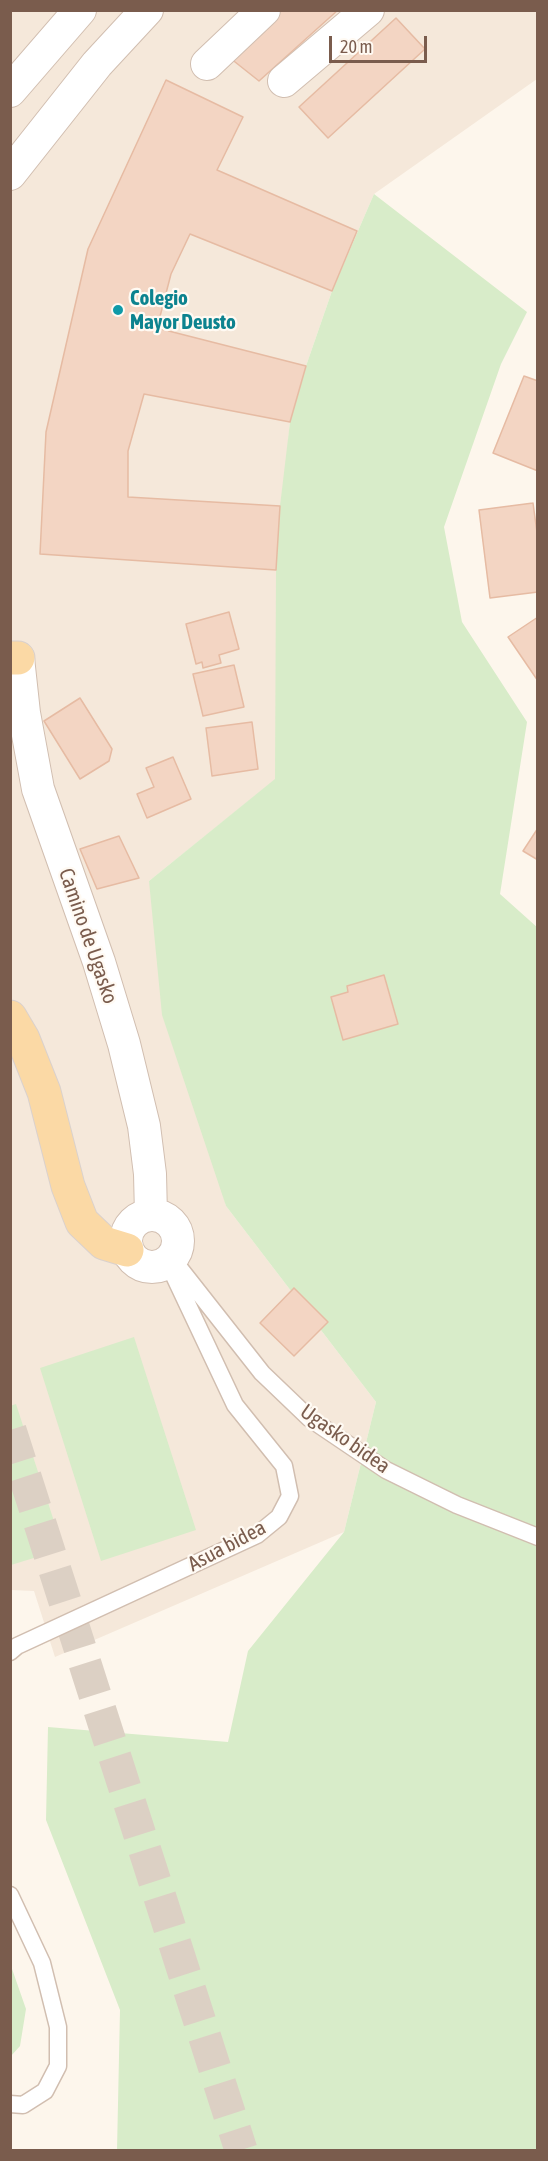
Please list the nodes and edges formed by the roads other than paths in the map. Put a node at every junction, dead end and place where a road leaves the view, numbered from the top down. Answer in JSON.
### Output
{"nodes":[{"id":1,"x":80,"y":10,"type":"edge"},
{"id":2,"x":147,"y":10,"type":"edge"},
{"id":3,"x":264,"y":10,"type":"edge"},
{"id":4,"x":368,"y":10,"type":"edge"},
{"id":5,"x":207,"y":64,"type":"dead end"},
{"id":6,"x":284,"y":81,"type":"dead end"},
{"id":7,"x":10,"y":91,"type":"edge"},
{"id":8,"x":10,"y":174,"type":"edge"},
{"id":9,"x":14,"y":658,"type":"edge"},
{"id":10,"x":10,"y":1017,"type":"edge"},
{"id":11,"x":151,"y":1215,"type":"junction"},
{"id":12,"x":127,"y":1250,"type":"junction"},
{"id":13,"x":170,"y":1261,"type":"junction"},
{"id":14,"x":537,"y":1537,"type":"edge"},
{"id":15,"x":10,"y":1652,"type":"edge"},
{"id":16,"x":10,"y":1895,"type":"edge"},
{"id":17,"x":10,"y":2104,"type":"edge"}],
"edges":[{"from":1,"to":7,"type":"street"},
{"from":2,"to":8,"type":"street"},
{"from":3,"to":5,"type":"street"},
{"from":4,"to":6,"type":"street"},
{"from":9,"to":11,"type":"street","name":"Camino de Ugasko"},
{"from":10,"to":12,"type":"main road"},
{"from":11,"to":12,"type":"street"},
{"from":11,"to":13,"type":"street"},
{"from":12,"to":13,"type":"street"},
{"from":13,"to":14,"type":"lane","name":"Ugasko bidea"},
{"from":13,"to":15,"type":"lane","name":"Asua bidea"},
{"from":16,"to":17,"type":"lane"}]}
